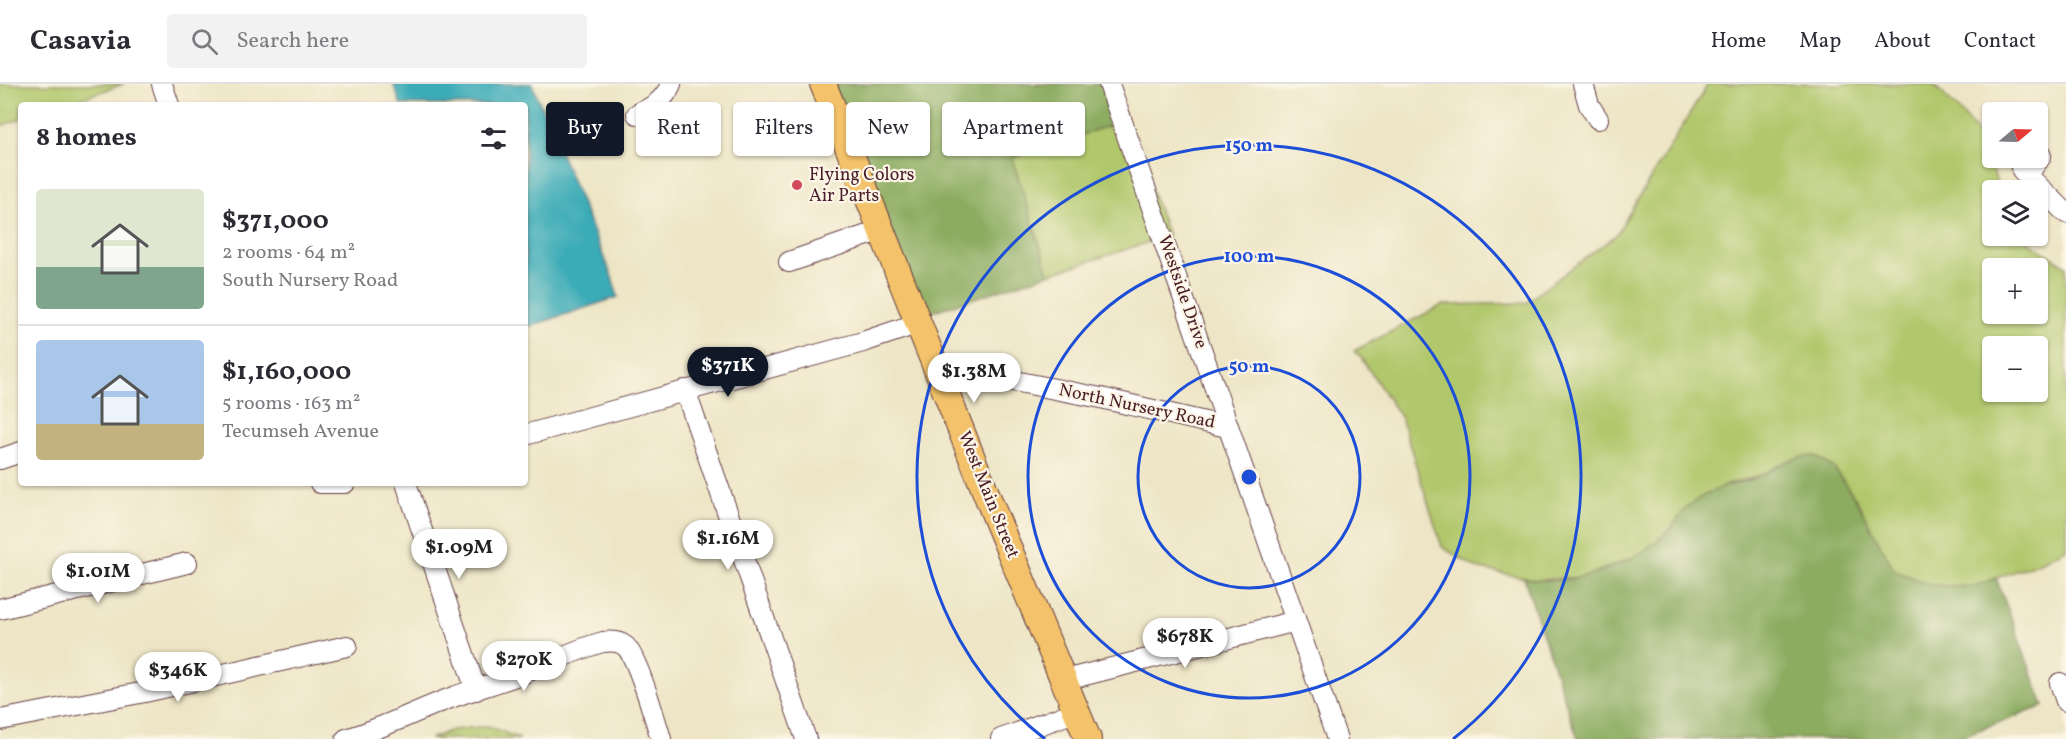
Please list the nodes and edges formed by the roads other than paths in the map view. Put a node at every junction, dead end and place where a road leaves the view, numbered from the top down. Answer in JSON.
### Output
{"nodes":[{"id":1,"x":162,"y":84,"type":"edge"},
{"id":2,"x":671,"y":84,"type":"edge"},
{"id":3,"x":823,"y":84,"type":"edge"},
{"id":4,"x":1109,"y":84,"type":"edge"},
{"id":5,"x":1583,"y":84,"type":"edge"},
{"id":6,"x":168,"y":102,"type":"edge"},
{"id":7,"x":660,"y":102,"type":"edge"},
{"id":8,"x":1598,"y":119,"type":"dead end"},
{"id":9,"x":2021,"y":168,"type":"edge"},
{"id":10,"x":2033,"y":168,"type":"edge"},
{"id":11,"x":2027,"y":176,"type":"junction"},
{"id":12,"x":2066,"y":213,"type":"edge"},
{"id":13,"x":882,"y":230,"type":"junction"},
{"id":14,"x":789,"y":262,"type":"dead end"},
{"id":15,"x":919,"y":323,"type":"junction"},
{"id":16,"x":941,"y":379,"type":"junction"},
{"id":17,"x":685,"y":390,"type":"junction"},
{"id":18,"x":1227,"y":427,"type":"junction"},
{"id":19,"x":528,"y":434,"type":"edge"},
{"id":20,"x":18,"y":454,"type":"edge"},
{"id":21,"x":0,"y":459,"type":"edge"},
{"id":22,"x":407,"y":486,"type":"edge"},
{"id":23,"x":187,"y":563,"type":"dead end"},
{"id":24,"x":0,"y":609,"type":"edge"},
{"id":25,"x":1296,"y":621,"type":"junction"},
{"id":26,"x":347,"y":646,"type":"dead end"},
{"id":27,"x":1065,"y":680,"type":"junction"},
{"id":28,"x":476,"y":690,"type":"junction"},
{"id":29,"x":1077,"y":711,"type":"junction"},
{"id":30,"x":0,"y":720,"type":"edge"},
{"id":31,"x":346,"y":739,"type":"edge"},
{"id":32,"x":661,"y":739,"type":"edge"},
{"id":33,"x":806,"y":739,"type":"edge"},
{"id":34,"x":1001,"y":739,"type":"edge"},
{"id":35,"x":1088,"y":739,"type":"edge"},
{"id":36,"x":1337,"y":739,"type":"edge"}],
"edges":[{"from":1,"to":6,"type":"street"},
{"from":2,"to":7,"type":"street"},
{"from":3,"to":13,"type":"main road","name":"West Main Street"},
{"from":4,"to":18,"type":"street","name":"Westside Drive"},
{"from":5,"to":8,"type":"street"},
{"from":9,"to":11,"type":"street"},
{"from":10,"to":11,"type":"street"},
{"from":11,"to":12,"type":"street"},
{"from":13,"to":14,"type":"street"},
{"from":13,"to":15,"type":"main road","name":"West Main Street"},
{"from":15,"to":16,"type":"main road","name":"West Main Street"},
{"from":15,"to":17,"type":"street"},
{"from":16,"to":18,"type":"street","name":"North Nursery Road"},
{"from":16,"to":27,"type":"main road","name":"West Main Street"},
{"from":17,"to":19,"type":"street"},
{"from":17,"to":33,"type":"street"},
{"from":18,"to":25,"type":"street","name":"Westside Drive"},
{"from":20,"to":21,"type":"street"},
{"from":22,"to":28,"type":"street"},
{"from":23,"to":24,"type":"street"},
{"from":25,"to":27,"type":"street"},
{"from":25,"to":36,"type":"street","name":"Westside Drive"},
{"from":26,"to":30,"type":"street"},
{"from":27,"to":29,"type":"main road","name":"West Main Street"},
{"from":28,"to":31,"type":"street"},
{"from":28,"to":32,"type":"street"},
{"from":29,"to":34,"type":"street"},
{"from":29,"to":35,"type":"main road","name":"West Main Street"}]}
